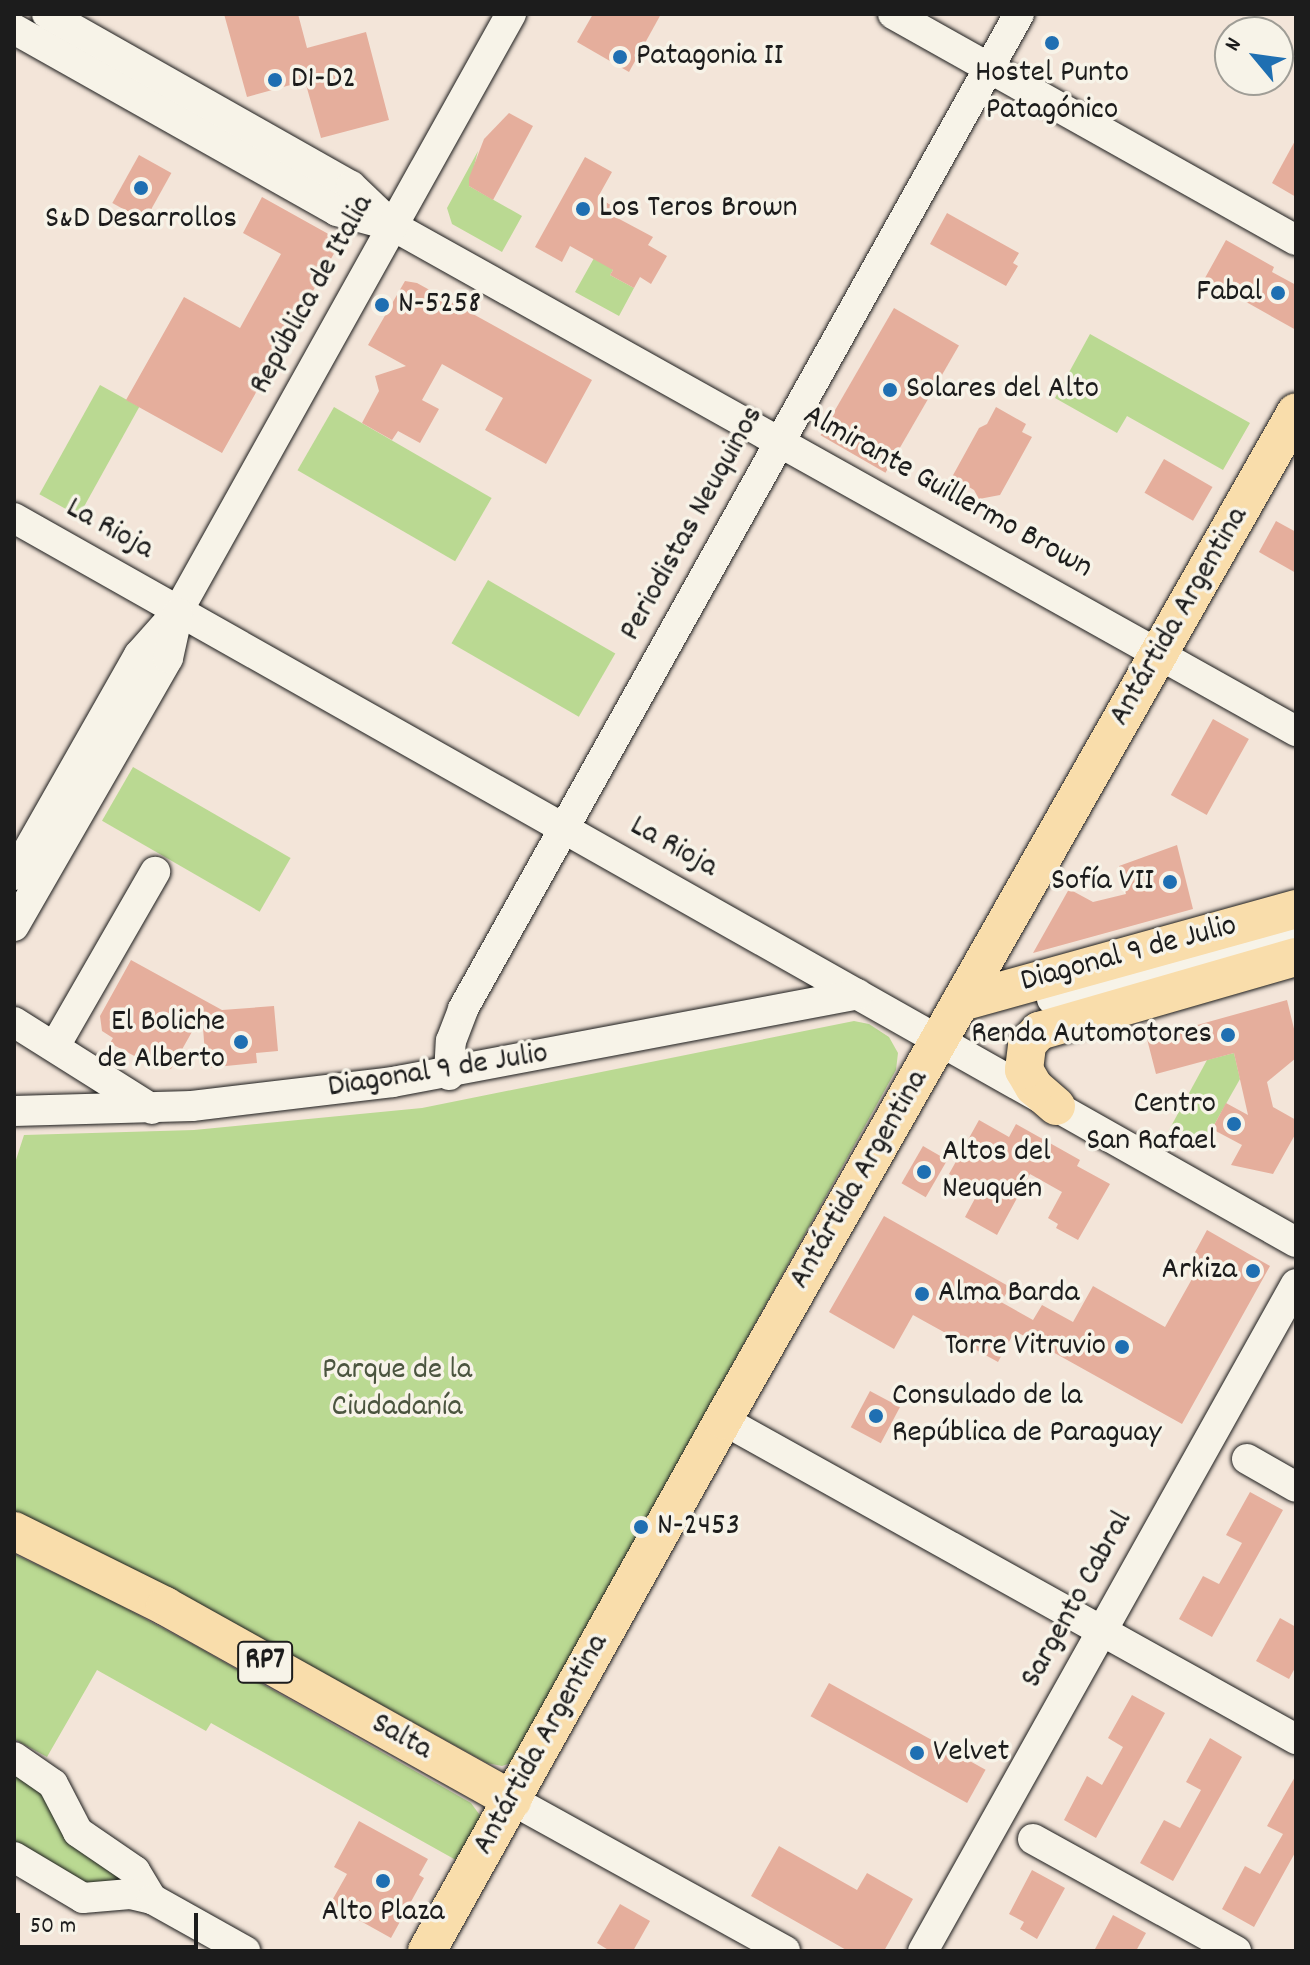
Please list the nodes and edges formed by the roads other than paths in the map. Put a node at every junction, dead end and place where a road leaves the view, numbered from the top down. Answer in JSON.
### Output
{"nodes":[{"id":1,"x":47,"y":14,"type":"edge"},
{"id":2,"x":511,"y":14,"type":"edge"},
{"id":3,"x":893,"y":14,"type":"edge"},
{"id":4,"x":1019,"y":14,"type":"edge"},
{"id":5,"x":14,"y":29,"type":"edge"},
{"id":6,"x":989,"y":68,"type":"junction"},
{"id":7,"x":393,"y":226,"type":"junction"},
{"id":8,"x":1296,"y":240,"type":"edge"},
{"id":9,"x":1296,"y":412,"type":"edge"},
{"id":10,"x":780,"y":441,"type":"junction"},
{"id":11,"x":14,"y":518,"type":"edge"},
{"id":12,"x":178,"y":611,"type":"junction"},
{"id":13,"x":1159,"y":653,"type":"junction"},
{"id":14,"x":1296,"y":731,"type":"edge"},
{"id":15,"x":564,"y":828,"type":"junction"},
{"id":16,"x":155,"y":872,"type":"dead end"},
{"id":17,"x":14,"y":875,"type":"edge"},
{"id":18,"x":1296,"y":909,"type":"edge"},
{"id":19,"x":14,"y":926,"type":"edge"},
{"id":20,"x":1296,"y":933,"type":"edge"},
{"id":21,"x":1296,"y":957,"type":"edge"},
{"id":22,"x":858,"y":994,"type":"junction"},
{"id":23,"x":1052,"y":1000,"type":"junction"},
{"id":24,"x":961,"y":1002,"type":"junction"},
{"id":25,"x":14,"y":1022,"type":"edge"},
{"id":26,"x":940,"y":1040,"type":"junction"},
{"id":27,"x":55,"y":1046,"type":"junction"},
{"id":28,"x":449,"y":1075,"type":"junction"},
{"id":29,"x":1056,"y":1106,"type":"junction"},
{"id":30,"x":152,"y":1109,"type":"junction"},
{"id":31,"x":14,"y":1111,"type":"edge"},
{"id":32,"x":1296,"y":1242,"type":"edge"},
{"id":33,"x":1296,"y":1284,"type":"edge"},
{"id":34,"x":723,"y":1420,"type":"junction"},
{"id":35,"x":1247,"y":1459,"type":"dead end"},
{"id":36,"x":1296,"y":1487,"type":"edge"},
{"id":37,"x":14,"y":1531,"type":"edge"},
{"id":38,"x":1102,"y":1631,"type":"junction"},
{"id":39,"x":1296,"y":1739,"type":"edge"},
{"id":40,"x":14,"y":1757,"type":"edge"},
{"id":41,"x":512,"y":1800,"type":"junction"},
{"id":42,"x":1033,"y":1839,"type":"dead end"},
{"id":43,"x":14,"y":1857,"type":"edge"},
{"id":44,"x":152,"y":1899,"type":"junction"},
{"id":45,"x":245,"y":1951,"type":"edge"},
{"id":46,"x":427,"y":1951,"type":"edge"},
{"id":47,"x":785,"y":1951,"type":"edge"},
{"id":48,"x":923,"y":1951,"type":"edge"},
{"id":49,"x":1236,"y":1951,"type":"edge"}],
"edges":[{"from":1,"to":7,"type":"street","name":"Almirante Guillermo Brown"},
{"from":2,"to":7,"type":"street","name":"República de Italia"},
{"from":3,"to":6,"type":"street"},
{"from":4,"to":6,"type":"street","name":"Periodistas Neuquinos"},
{"from":5,"to":7,"type":"street","name":"Almirante Guillermo Brown"},
{"from":6,"to":8,"type":"street"},
{"from":6,"to":10,"type":"street","name":"Periodistas Neuquinos"},
{"from":7,"to":10,"type":"street","name":"Almirante Guillermo Brown"},
{"from":7,"to":12,"type":"street","name":"República de Italia"},
{"from":9,"to":13,"type":"main road","name":"Antártida Argentina"},
{"from":10,"to":13,"type":"street","name":"Almirante Guillermo Brown"},
{"from":10,"to":15,"type":"street","name":"Periodistas Neuquinos"},
{"from":11,"to":12,"type":"street","name":"La Rioja"},
{"from":12,"to":15,"type":"street","name":"La Rioja"},
{"from":12,"to":17,"type":"street","name":"República de Italia"},
{"from":12,"to":19,"type":"street","name":"República de Italia"},
{"from":13,"to":14,"type":"street","name":"Almirante Guillermo Brown"},
{"from":13,"to":24,"type":"main road","name":"Antártida Argentina"},
{"from":15,"to":22,"type":"street","name":"La Rioja"},
{"from":15,"to":28,"type":"street","name":"Periodistas Neuquinos"},
{"from":16,"to":27,"type":"street"},
{"from":18,"to":23,"type":"main road","name":"Diagonal 9 de Julio"},
{"from":20,"to":23,"type":"street"},
{"from":21,"to":23,"type":"main road","name":"Diagonal 9 de Julio"},
{"from":22,"to":26,"type":"street","name":"La Rioja"},
{"from":22,"to":28,"type":"street","name":"Diagonal 9 de Julio"},
{"from":23,"to":24,"type":"main road","name":"Diagonal 9 de Julio"},
{"from":23,"to":29,"type":"main road","name":"Diagonal 9 de Julio"},
{"from":24,"to":26,"type":"main road","name":"Antártida Argentina"},
{"from":25,"to":27,"type":"street"},
{"from":26,"to":29,"type":"street","name":"La Rioja"},
{"from":26,"to":34,"type":"main road","name":"Antártida Argentina"},
{"from":27,"to":30,"type":"street"},
{"from":28,"to":30,"type":"street","name":"Diagonal 9 de Julio"},
{"from":29,"to":32,"type":"street","name":"La Rioja"},
{"from":30,"to":31,"type":"street","name":"Diagonal 9 de Julio"},
{"from":33,"to":38,"type":"street","name":"Sargento Cabral"},
{"from":34,"to":38,"type":"street"},
{"from":34,"to":41,"type":"main road","name":"Antártida Argentina"},
{"from":35,"to":36,"type":"street"},
{"from":37,"to":41,"type":"main road","name":"Salta","number":"RP7"},
{"from":38,"to":39,"type":"street"},
{"from":38,"to":48,"type":"street","name":"Sargento Cabral"},
{"from":40,"to":44,"type":"street"},
{"from":41,"to":46,"type":"main road","name":"Antártida Argentina"},
{"from":41,"to":47,"type":"street","name":"Salta"},
{"from":42,"to":49,"type":"street"},
{"from":43,"to":44,"type":"street"},
{"from":44,"to":45,"type":"street"}]}
